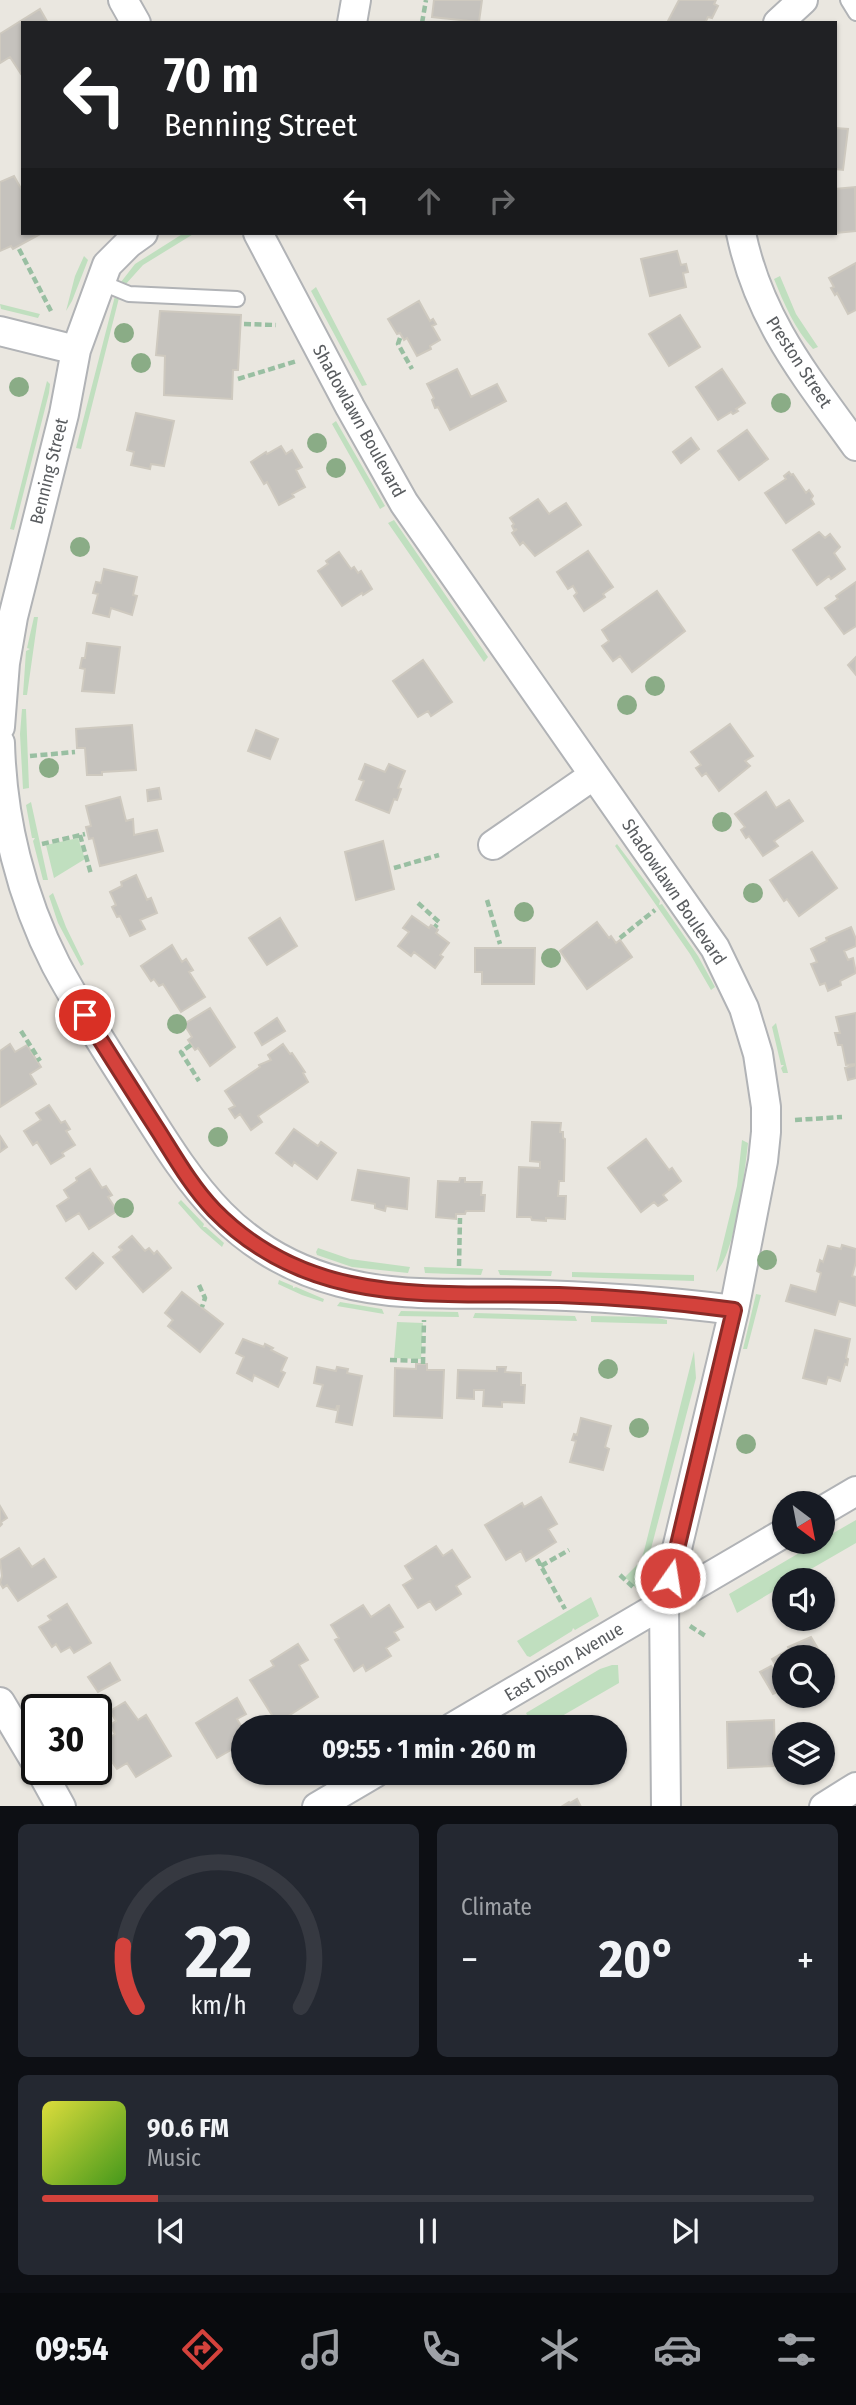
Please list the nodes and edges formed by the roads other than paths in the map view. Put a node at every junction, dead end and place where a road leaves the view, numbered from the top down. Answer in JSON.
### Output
{"nodes":[{"id":1,"x":123,"y":0,"type":"edge"},
{"id":2,"x":355,"y":0,"type":"edge"},
{"id":3,"x":803,"y":0,"type":"edge"},
{"id":4,"x":848,"y":0,"type":"edge"},
{"id":5,"x":856,"y":13,"type":"edge"},
{"id":6,"x":135,"y":21,"type":"edge"},
{"id":7,"x":352,"y":21,"type":"edge"},
{"id":8,"x":780,"y":21,"type":"edge"},
{"id":9,"x":140,"y":235,"type":"edge"},
{"id":10,"x":258,"y":235,"type":"edge"},
{"id":11,"x":742,"y":235,"type":"edge"},
{"id":12,"x":100,"y":282,"type":"junction"},
{"id":13,"x":237,"y":299,"type":"dead end"},
{"id":14,"x":0,"y":331,"type":"edge"},
{"id":15,"x":76,"y":350,"type":"junction"},
{"id":16,"x":856,"y":446,"type":"edge"},
{"id":17,"x":0,"y":727,"type":"edge"},
{"id":18,"x":0,"y":743,"type":"edge"},
{"id":19,"x":594,"y":775,"type":"junction"},
{"id":20,"x":493,"y":845,"type":"dead end"},
{"id":21,"x":734,"y":1310,"type":"junction"},
{"id":22,"x":856,"y":1491,"type":"edge"},
{"id":23,"x":835,"y":1503,"type":"edge"},
{"id":24,"x":772,"y":1540,"type":"edge"},
{"id":25,"x":664,"y":1603,"type":"junction"},
{"id":26,"x":0,"y":1702,"type":"edge"},
{"id":27,"x":473,"y":1715,"type":"edge"},
{"id":28,"x":21,"y":1737,"type":"edge"},
{"id":29,"x":49,"y":1785,"type":"edge"},
{"id":30,"x":355,"y":1785,"type":"edge"},
{"id":31,"x":856,"y":1787,"type":"edge"},
{"id":32,"x":60,"y":1806,"type":"edge"},
{"id":33,"x":319,"y":1806,"type":"edge"},
{"id":34,"x":666,"y":1806,"type":"edge"},
{"id":35,"x":826,"y":1806,"type":"edge"}],
"edges":[{"from":1,"to":6,"type":"street"},
{"from":2,"to":7,"type":"street"},
{"from":3,"to":8,"type":"street"},
{"from":4,"to":5,"type":"lane"},
{"from":9,"to":12,"type":"street","name":"Benning Street"},
{"from":10,"to":19,"type":"street","name":"Shadowlawn Boulevard"},
{"from":11,"to":16,"type":"street","name":"Preston Street"},
{"from":12,"to":13,"type":"lane"},
{"from":12,"to":15,"type":"street","name":"Benning Street"},
{"from":14,"to":15,"type":"street"},
{"from":15,"to":17,"type":"street","name":"Benning Street"},
{"from":18,"to":21,"type":"street"},
{"from":19,"to":20,"type":"street"},
{"from":19,"to":21,"type":"street","name":"Shadowlawn Boulevard"},
{"from":21,"to":25,"type":"street","name":"Shadowlawn Boulevard"},
{"from":22,"to":23,"type":"street"},
{"from":24,"to":25,"type":"street","name":"East Dison Avenue"},
{"from":25,"to":27,"type":"street","name":"East Dison Avenue"},
{"from":25,"to":34,"type":"street","name":"Shadowlawn Boulevard"},
{"from":26,"to":28,"type":"street"},
{"from":29,"to":32,"type":"street"},
{"from":30,"to":33,"type":"street"},
{"from":31,"to":35,"type":"street"}]}
